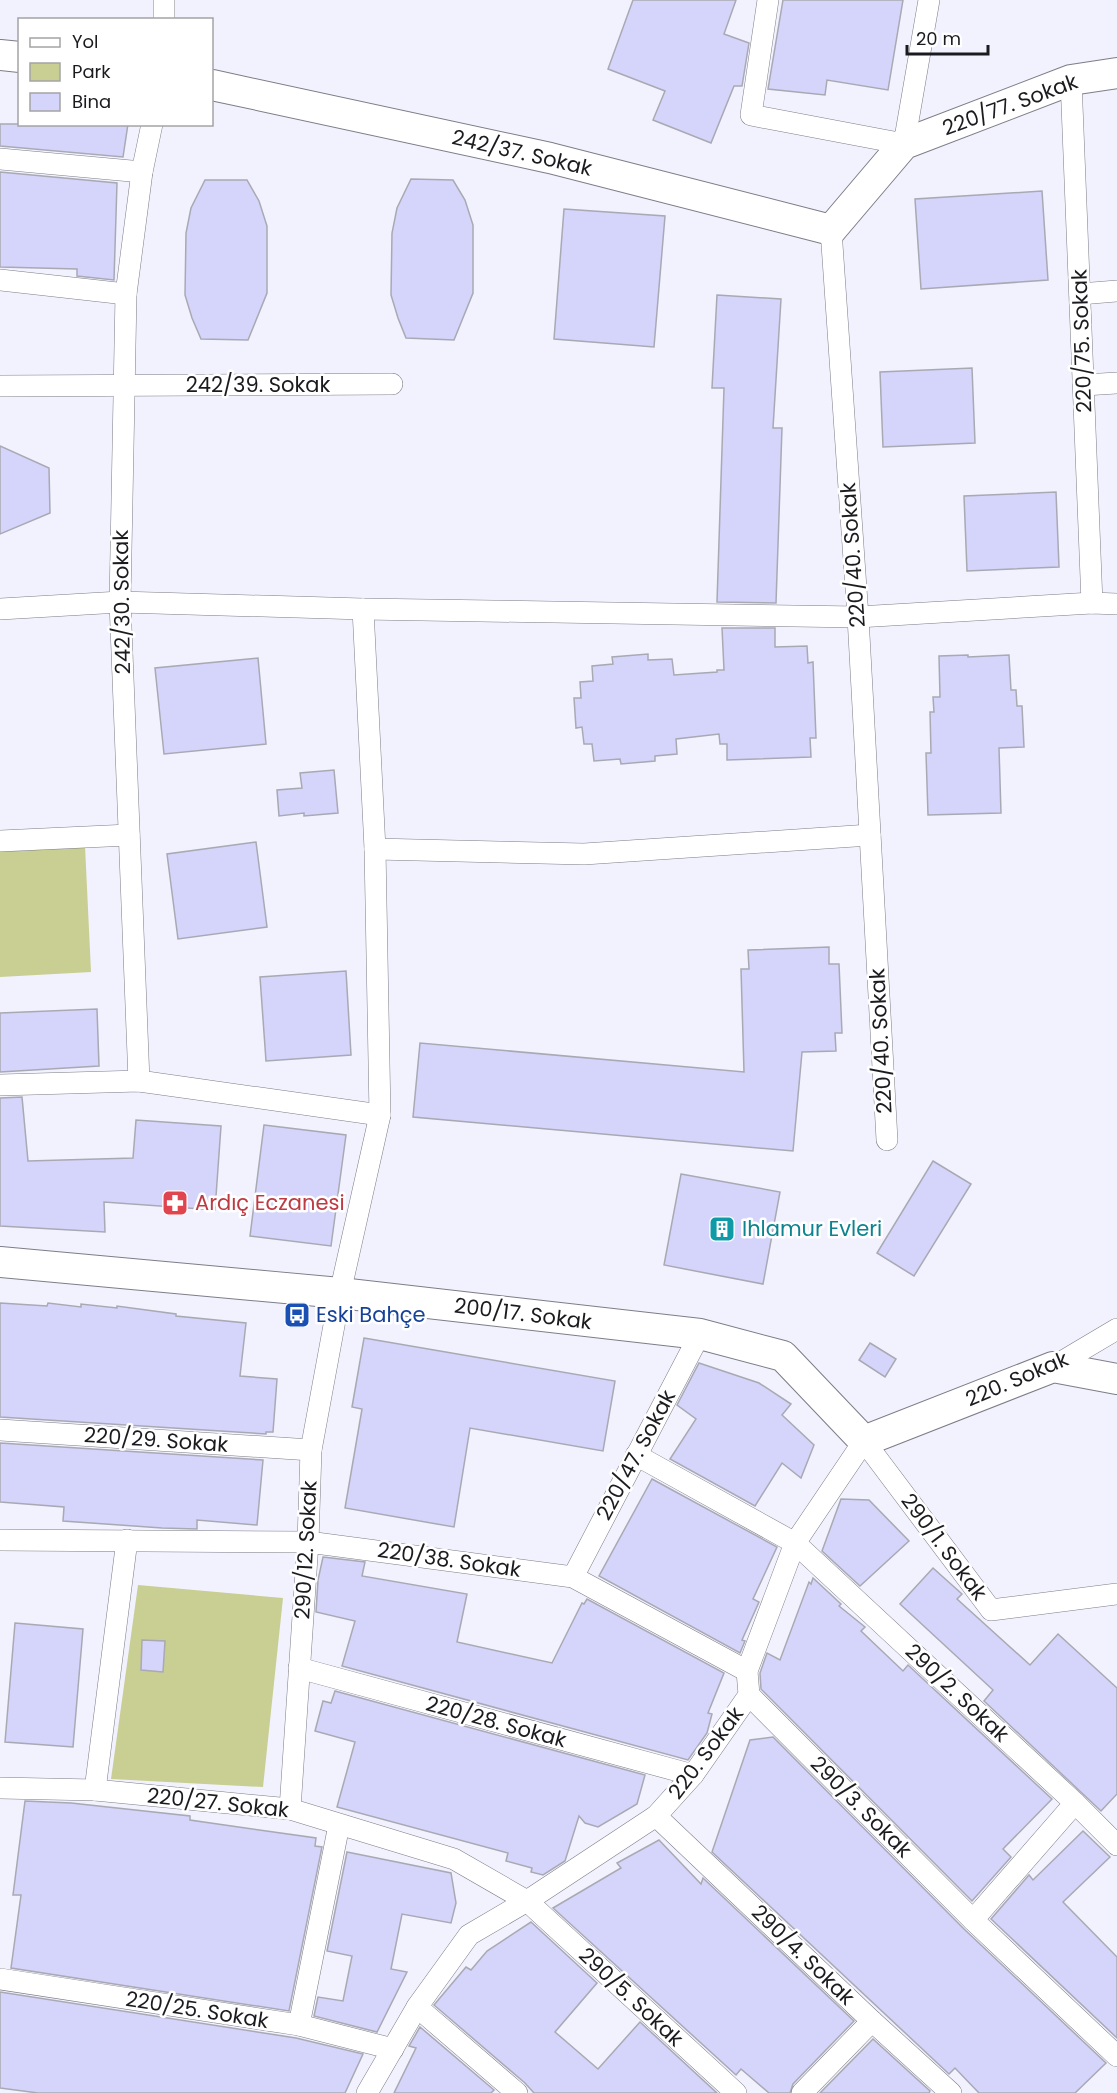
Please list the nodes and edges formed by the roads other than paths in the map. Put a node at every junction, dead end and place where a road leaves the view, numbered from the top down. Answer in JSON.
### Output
{"nodes":[{"id":1,"x":164,"y":0,"type":"edge"},
{"id":2,"x":768,"y":0,"type":"edge"},
{"id":3,"x":929,"y":0,"type":"edge"},
{"id":4,"x":164,"y":18,"type":"edge"},
{"id":5,"x":0,"y":55,"type":"edge"},
{"id":6,"x":18,"y":57,"type":"edge"},
{"id":7,"x":1117,"y":72,"type":"edge"},
{"id":8,"x":1071,"y":80,"type":"junction"},
{"id":9,"x":213,"y":85,"type":"edge"},
{"id":10,"x":152,"y":126,"type":"edge"},
{"id":11,"x":904,"y":144,"type":"junction"},
{"id":12,"x":0,"y":159,"type":"edge"},
{"id":13,"x":142,"y":172,"type":"junction"},
{"id":14,"x":831,"y":231,"type":"junction"},
{"id":15,"x":0,"y":280,"type":"edge"},
{"id":16,"x":1117,"y":291,"type":"edge"},
{"id":17,"x":126,"y":294,"type":"junction"},
{"id":18,"x":1080,"y":294,"type":"junction"},
{"id":19,"x":1117,"y":383,"type":"edge"},
{"id":20,"x":392,"y":384,"type":"dead end"},
{"id":21,"x":1084,"y":385,"type":"junction"},
{"id":22,"x":0,"y":386,"type":"edge"},
{"id":23,"x":124,"y":386,"type":"junction"},
{"id":24,"x":120,"y":602,"type":"junction"},
{"id":25,"x":1092,"y":603,"type":"junction"},
{"id":26,"x":1117,"y":604,"type":"edge"},
{"id":27,"x":0,"y":609,"type":"edge"},
{"id":28,"x":363,"y":609,"type":"junction"},
{"id":29,"x":858,"y":617,"type":"junction"},
{"id":30,"x":129,"y":835,"type":"junction"},
{"id":31,"x":870,"y":835,"type":"junction"},
{"id":32,"x":0,"y":841,"type":"edge"},
{"id":33,"x":375,"y":849,"type":"junction"},
{"id":34,"x":138,"y":1081,"type":"junction"},
{"id":35,"x":0,"y":1085,"type":"edge"},
{"id":36,"x":380,"y":1115,"type":"junction"},
{"id":37,"x":887,"y":1140,"type":"dead end"},
{"id":38,"x":0,"y":1262,"type":"edge"},
{"id":39,"x":340,"y":1293,"type":"junction"},
{"id":40,"x":1116,"y":1331,"type":"edge"},
{"id":41,"x":700,"y":1334,"type":"junction"},
{"id":42,"x":1053,"y":1367,"type":"junction"},
{"id":43,"x":1117,"y":1379,"type":"edge"},
{"id":44,"x":0,"y":1430,"type":"edge"},
{"id":45,"x":864,"y":1441,"type":"junction"},
{"id":46,"x":311,"y":1450,"type":"junction"},
{"id":47,"x":636,"y":1455,"type":"junction"},
{"id":48,"x":0,"y":1540,"type":"edge"},
{"id":49,"x":127,"y":1540,"type":"junction"},
{"id":50,"x":308,"y":1542,"type":"junction"},
{"id":51,"x":795,"y":1543,"type":"junction"},
{"id":52,"x":573,"y":1577,"type":"junction"},
{"id":53,"x":1117,"y":1594,"type":"edge"},
{"id":54,"x":299,"y":1668,"type":"junction"},
{"id":55,"x":747,"y":1671,"type":"junction"},
{"id":56,"x":749,"y":1695,"type":"junction"},
{"id":57,"x":693,"y":1775,"type":"junction"},
{"id":58,"x":0,"y":1788,"type":"edge"},
{"id":59,"x":95,"y":1790,"type":"junction"},
{"id":60,"x":1075,"y":1803,"type":"junction"},
{"id":61,"x":290,"y":1809,"type":"junction"},
{"id":62,"x":656,"y":1816,"type":"junction"},
{"id":63,"x":339,"y":1825,"type":"junction"},
{"id":64,"x":1117,"y":1845,"type":"edge"},
{"id":65,"x":527,"y":1900,"type":"junction"},
{"id":66,"x":973,"y":1920,"type":"junction"},
{"id":67,"x":0,"y":1979,"type":"edge"},
{"id":68,"x":417,"y":2007,"type":"junction"},
{"id":69,"x":872,"y":2021,"type":"junction"},
{"id":70,"x":299,"y":2025,"type":"junction"},
{"id":71,"x":393,"y":2049,"type":"junction"},
{"id":72,"x":1117,"y":2056,"type":"edge"},
{"id":73,"x":367,"y":2093,"type":"edge"},
{"id":74,"x":517,"y":2093,"type":"edge"},
{"id":75,"x":736,"y":2093,"type":"edge"},
{"id":76,"x":802,"y":2093,"type":"edge"},
{"id":77,"x":951,"y":2093,"type":"edge"}],
"edges":[{"from":1,"to":4,"type":"street"},
{"from":2,"to":11,"type":"street"},
{"from":3,"to":11,"type":"street"},
{"from":5,"to":6,"type":"street"},
{"from":7,"to":8,"type":"street","name":"220/77. Sokak"},
{"from":8,"to":11,"type":"street","name":"220/77. Sokak"},
{"from":8,"to":18,"type":"street","name":"220/75. Sokak"},
{"from":9,"to":14,"type":"street","name":"242/37. Sokak"},
{"from":10,"to":13,"type":"street","name":"242/30. Sokak"},
{"from":11,"to":14,"type":"street"},
{"from":12,"to":13,"type":"street"},
{"from":13,"to":17,"type":"street","name":"242/30. Sokak"},
{"from":14,"to":29,"type":"street","name":"220/40. Sokak"},
{"from":15,"to":17,"type":"street"},
{"from":16,"to":18,"type":"street"},
{"from":17,"to":23,"type":"street","name":"242/30. Sokak"},
{"from":18,"to":21,"type":"street","name":"220/75. Sokak"},
{"from":19,"to":21,"type":"street"},
{"from":20,"to":23,"type":"street","name":"242/39. Sokak"},
{"from":21,"to":25,"type":"street","name":"220/75. Sokak"},
{"from":22,"to":23,"type":"street","name":"242/39. Sokak"},
{"from":23,"to":24,"type":"street","name":"242/30. Sokak"},
{"from":24,"to":27,"type":"street"},
{"from":24,"to":28,"type":"street"},
{"from":24,"to":30,"type":"street","name":"242/30. Sokak"},
{"from":25,"to":26,"type":"street"},
{"from":25,"to":29,"type":"street"},
{"from":28,"to":29,"type":"street"},
{"from":28,"to":33,"type":"street","name":"290/12. Sokak"},
{"from":29,"to":31,"type":"street","name":"220/40. Sokak"},
{"from":30,"to":32,"type":"street"},
{"from":30,"to":34,"type":"street","name":"242/30. Sokak"},
{"from":31,"to":33,"type":"street"},
{"from":31,"to":37,"type":"street","name":"220/40. Sokak"},
{"from":33,"to":36,"type":"street","name":"290/12. Sokak"},
{"from":34,"to":35,"type":"street"},
{"from":34,"to":36,"type":"street"},
{"from":36,"to":39,"type":"street","name":"290/12. Sokak"},
{"from":38,"to":39,"type":"street","name":"200/17. Sokak"},
{"from":39,"to":41,"type":"street","name":"200/17. Sokak"},
{"from":39,"to":46,"type":"street","name":"290/12. Sokak"},
{"from":40,"to":42,"type":"street","name":"220. Sokak"},
{"from":41,"to":45,"type":"street","name":"200/17. Sokak"},
{"from":41,"to":47,"type":"street","name":"220/47. Sokak"},
{"from":42,"to":43,"type":"street"},
{"from":42,"to":45,"type":"street","name":"220. Sokak"},
{"from":44,"to":46,"type":"street","name":"220/29. Sokak"},
{"from":45,"to":51,"type":"street","name":"220. Sokak"},
{"from":45,"to":53,"type":"street","name":"290/1. Sokak"},
{"from":46,"to":50,"type":"street","name":"290/12. Sokak"},
{"from":47,"to":51,"type":"street","name":"290/2. Sokak"},
{"from":47,"to":52,"type":"street","name":"220/47. Sokak"},
{"from":48,"to":49,"type":"street","name":"220/38. Sokak"},
{"from":49,"to":50,"type":"street","name":"220/38. Sokak"},
{"from":49,"to":59,"type":"street"},
{"from":50,"to":52,"type":"street","name":"220/38. Sokak"},
{"from":50,"to":54,"type":"street","name":"290/12. Sokak"},
{"from":51,"to":55,"type":"street","name":"220. Sokak"},
{"from":51,"to":60,"type":"street","name":"290/2. Sokak"},
{"from":52,"to":55,"type":"street","name":"220/38. Sokak"},
{"from":54,"to":57,"type":"street","name":"220/28. Sokak"},
{"from":54,"to":61,"type":"street","name":"290/12. Sokak"},
{"from":55,"to":56,"type":"street","name":"220. Sokak"},
{"from":56,"to":57,"type":"street","name":"220. Sokak"},
{"from":56,"to":66,"type":"street","name":"290/3. Sokak"},
{"from":57,"to":62,"type":"street","name":"220. Sokak"},
{"from":58,"to":59,"type":"street","name":"220/27. Sokak"},
{"from":59,"to":61,"type":"street","name":"220/27. Sokak"},
{"from":60,"to":64,"type":"street","name":"290/2. Sokak"},
{"from":60,"to":66,"type":"street"},
{"from":61,"to":63,"type":"street","name":"220/27. Sokak"},
{"from":62,"to":65,"type":"street","name":"220. Sokak"},
{"from":62,"to":69,"type":"street","name":"290/4. Sokak"},
{"from":63,"to":65,"type":"street","name":"220/27. Sokak"},
{"from":63,"to":70,"type":"street"},
{"from":65,"to":68,"type":"street","name":"220. Sokak"},
{"from":65,"to":75,"type":"street","name":"290/5. Sokak"},
{"from":66,"to":72,"type":"street","name":"290/3. Sokak"},
{"from":67,"to":70,"type":"street","name":"220/25. Sokak"},
{"from":68,"to":71,"type":"street","name":"220. Sokak"},
{"from":68,"to":74,"type":"street"},
{"from":69,"to":76,"type":"street"},
{"from":69,"to":77,"type":"street","name":"290/4. Sokak"},
{"from":70,"to":71,"type":"street","name":"220/25. Sokak"},
{"from":71,"to":73,"type":"street","name":"220. Sokak"}]}
